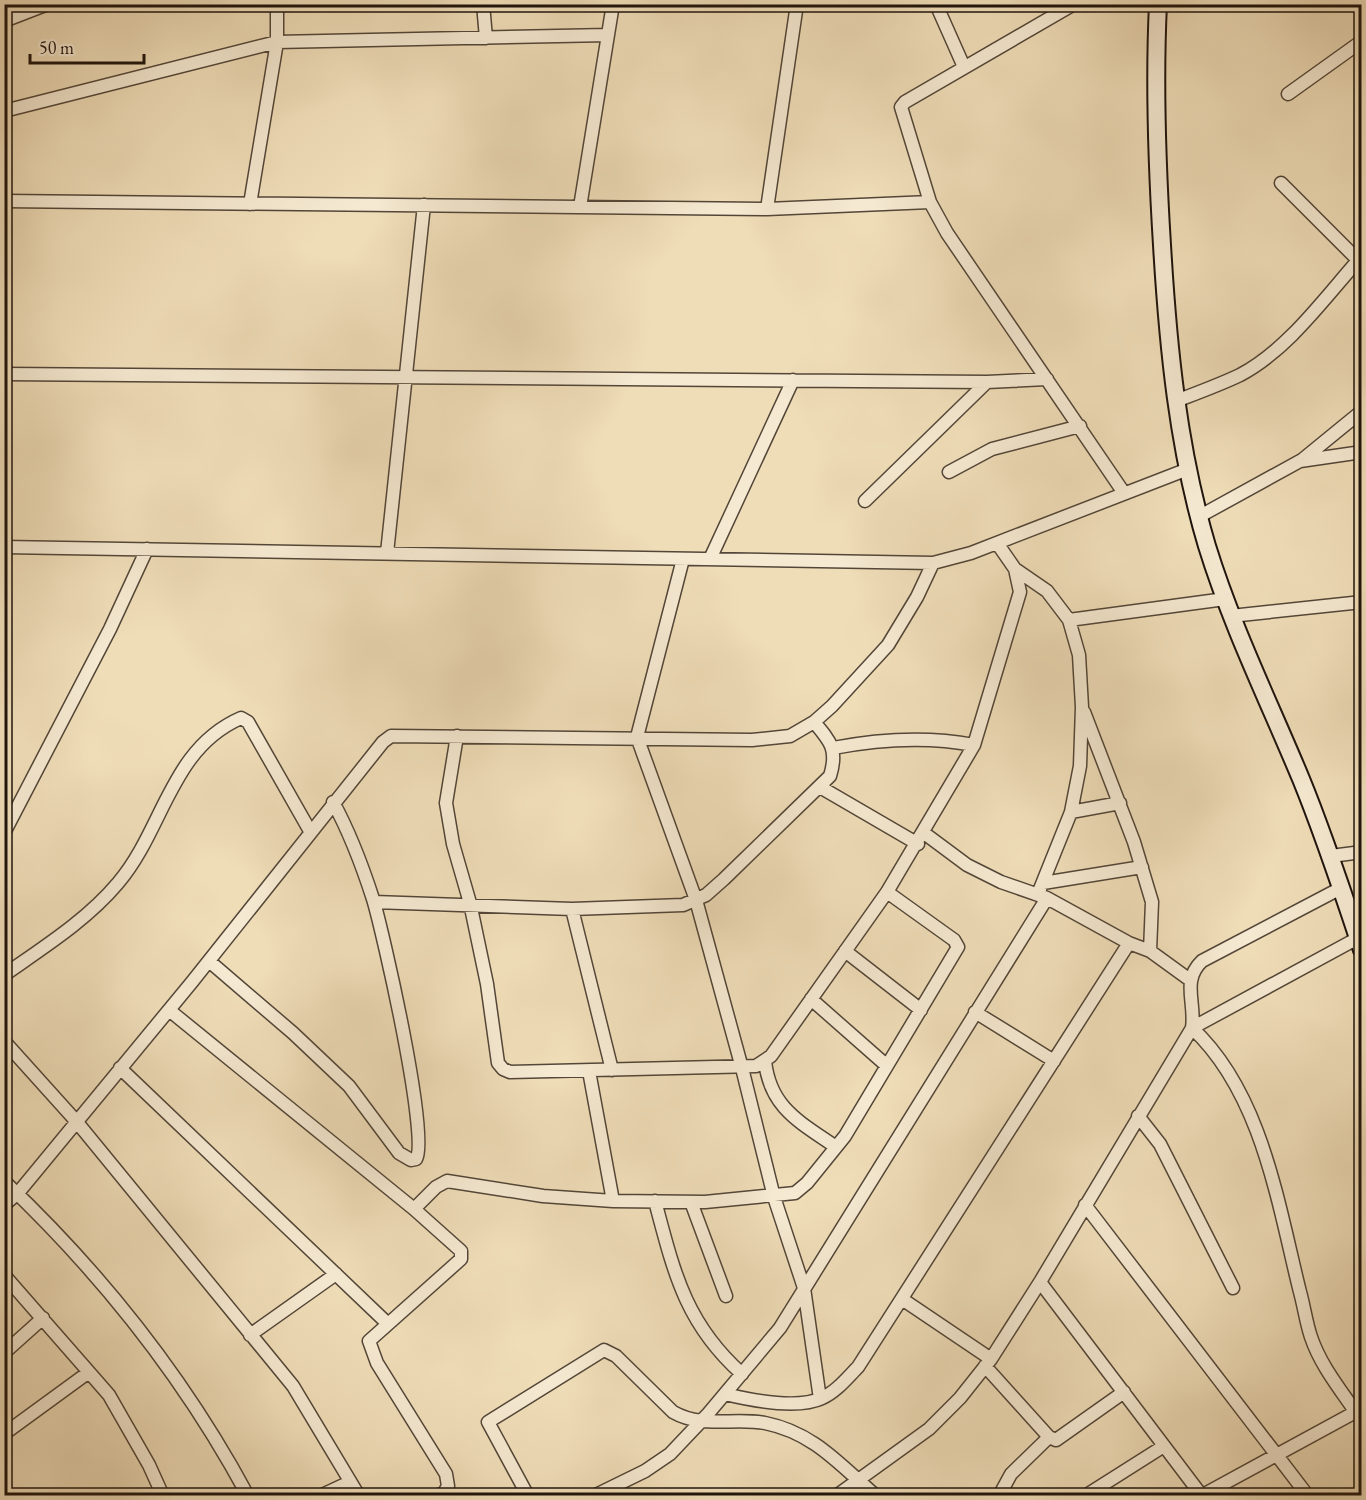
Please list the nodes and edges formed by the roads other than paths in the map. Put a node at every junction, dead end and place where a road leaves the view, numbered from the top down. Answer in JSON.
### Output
{"nodes":[{"id":1,"x":48,"y":4,"type":"edge"},
{"id":2,"x":277,"y":4,"type":"edge"},
{"id":3,"x":483,"y":4,"type":"edge"},
{"id":4,"x":613,"y":4,"type":"edge"},
{"id":5,"x":797,"y":4,"type":"edge"},
{"id":6,"x":936,"y":4,"type":"edge"},
{"id":7,"x":1074,"y":4,"type":"edge"},
{"id":8,"x":1158,"y":4,"type":"edge"},
{"id":9,"x":4,"y":21,"type":"edge"},
{"id":10,"x":608,"y":35,"type":"junction"},
{"id":11,"x":486,"y":38,"type":"junction"},
{"id":12,"x":1362,"y":41,"type":"edge"},
{"id":13,"x":277,"y":42,"type":"junction"},
{"id":14,"x":964,"y":67,"type":"junction"},
{"id":15,"x":1288,"y":94,"type":"dead end"},
{"id":16,"x":4,"y":111,"type":"edge"},
{"id":17,"x":1281,"y":183,"type":"dead end"},
{"id":18,"x":4,"y":201,"type":"edge"},
{"id":19,"x":930,"y":202,"type":"junction"},
{"id":20,"x":250,"y":204,"type":"junction"},
{"id":21,"x":424,"y":205,"type":"junction"},
{"id":22,"x":580,"y":207,"type":"junction"},
{"id":23,"x":767,"y":209,"type":"junction"},
{"id":24,"x":1360,"y":258,"type":"edge"},
{"id":25,"x":4,"y":374,"type":"edge"},
{"id":26,"x":405,"y":376,"type":"junction"},
{"id":27,"x":1047,"y":379,"type":"junction"},
{"id":28,"x":793,"y":380,"type":"junction"},
{"id":29,"x":987,"y":382,"type":"junction"},
{"id":30,"x":1176,"y":401,"type":"junction"},
{"id":31,"x":1362,"y":411,"type":"edge"},
{"id":32,"x":1080,"y":426,"type":"junction"},
{"id":33,"x":1362,"y":452,"type":"edge"},
{"id":34,"x":1300,"y":461,"type":"junction"},
{"id":35,"x":1188,"y":469,"type":"junction"},
{"id":36,"x":949,"y":472,"type":"dead end"},
{"id":37,"x":1124,"y":494,"type":"junction"},
{"id":38,"x":865,"y":501,"type":"dead end"},
{"id":39,"x":1200,"y":516,"type":"junction"},
{"id":40,"x":997,"y":543,"type":"junction"},
{"id":41,"x":4,"y":547,"type":"edge"},
{"id":42,"x":147,"y":549,"type":"junction"},
{"id":43,"x":387,"y":553,"type":"junction"},
{"id":44,"x":683,"y":559,"type":"junction"},
{"id":45,"x":710,"y":559,"type":"junction"},
{"id":46,"x":933,"y":563,"type":"junction"},
{"id":47,"x":1015,"y":569,"type":"junction"},
{"id":48,"x":1225,"y":599,"type":"junction"},
{"id":49,"x":1362,"y":602,"type":"edge"},
{"id":50,"x":1231,"y":616,"type":"junction"},
{"id":51,"x":1069,"y":620,"type":"junction"},
{"id":52,"x":1082,"y":707,"type":"junction"},
{"id":53,"x":814,"y":722,"type":"junction"},
{"id":54,"x":457,"y":736,"type":"junction"},
{"id":55,"x":637,"y":736,"type":"junction"},
{"id":56,"x":974,"y":745,"type":"junction"},
{"id":57,"x":832,"y":748,"type":"junction"},
{"id":58,"x":820,"y":787,"type":"junction"},
{"id":59,"x":337,"y":797,"type":"junction"},
{"id":60,"x":1120,"y":803,"type":"junction"},
{"id":61,"x":1071,"y":812,"type":"junction"},
{"id":62,"x":310,"y":831,"type":"junction"},
{"id":63,"x":4,"y":833,"type":"edge"},
{"id":64,"x":921,"y":838,"type":"junction"},
{"id":65,"x":1362,"y":852,"type":"edge"},
{"id":66,"x":1331,"y":856,"type":"junction"},
{"id":67,"x":1142,"y":867,"type":"junction"},
{"id":68,"x":1341,"y":888,"type":"junction"},
{"id":69,"x":887,"y":892,"type":"junction"},
{"id":70,"x":1043,"y":892,"type":"junction"},
{"id":71,"x":696,"y":900,"type":"junction"},
{"id":72,"x":377,"y":902,"type":"junction"},
{"id":73,"x":470,"y":903,"type":"junction"},
{"id":74,"x":572,"y":909,"type":"junction"},
{"id":75,"x":1129,"y":943,"type":"junction"},
{"id":76,"x":1360,"y":944,"type":"edge"},
{"id":77,"x":845,"y":951,"type":"junction"},
{"id":78,"x":1150,"y":951,"type":"junction"},
{"id":79,"x":209,"y":961,"type":"junction"},
{"id":80,"x":4,"y":975,"type":"edge"},
{"id":81,"x":1190,"y":980,"type":"junction"},
{"id":82,"x":811,"y":999,"type":"junction"},
{"id":83,"x":169,"y":1010,"type":"junction"},
{"id":84,"x":921,"y":1010,"type":"junction"},
{"id":85,"x":975,"y":1012,"type":"junction"},
{"id":86,"x":1192,"y":1028,"type":"junction"},
{"id":87,"x":4,"y":1041,"type":"edge"},
{"id":88,"x":765,"y":1061,"type":"junction"},
{"id":89,"x":1054,"y":1061,"type":"junction"},
{"id":90,"x":886,"y":1065,"type":"junction"},
{"id":91,"x":120,"y":1068,"type":"junction"},
{"id":92,"x":742,"y":1068,"type":"junction"},
{"id":93,"x":612,"y":1070,"type":"junction"},
{"id":94,"x":589,"y":1071,"type":"junction"},
{"id":95,"x":1138,"y":1116,"type":"junction"},
{"id":96,"x":76,"y":1121,"type":"junction"},
{"id":97,"x":836,"y":1147,"type":"junction"},
{"id":98,"x":4,"y":1181,"type":"edge"},
{"id":99,"x":18,"y":1193,"type":"junction"},
{"id":100,"x":774,"y":1197,"type":"junction"},
{"id":101,"x":613,"y":1201,"type":"junction"},
{"id":102,"x":655,"y":1201,"type":"junction"},
{"id":103,"x":691,"y":1202,"type":"junction"},
{"id":104,"x":4,"y":1205,"type":"edge"},
{"id":105,"x":418,"y":1205,"type":"junction"},
{"id":106,"x":1085,"y":1205,"type":"junction"},
{"id":107,"x":336,"y":1274,"type":"junction"},
{"id":108,"x":4,"y":1275,"type":"edge"},
{"id":109,"x":1040,"y":1282,"type":"junction"},
{"id":110,"x":804,"y":1288,"type":"junction"},
{"id":111,"x":1233,"y":1288,"type":"dead end"},
{"id":112,"x":726,"y":1296,"type":"dead end"},
{"id":113,"x":902,"y":1299,"type":"junction"},
{"id":114,"x":43,"y":1318,"type":"junction"},
{"id":115,"x":387,"y":1323,"type":"junction"},
{"id":116,"x":250,"y":1335,"type":"junction"},
{"id":117,"x":4,"y":1353,"type":"edge"},
{"id":118,"x":988,"y":1363,"type":"junction"},
{"id":119,"x":89,"y":1372,"type":"junction"},
{"id":120,"x":742,"y":1374,"type":"junction"},
{"id":121,"x":1124,"y":1392,"type":"junction"},
{"id":122,"x":722,"y":1397,"type":"junction"},
{"id":123,"x":820,"y":1399,"type":"junction"},
{"id":124,"x":1358,"y":1410,"type":"edge"},
{"id":125,"x":704,"y":1419,"type":"junction"},
{"id":126,"x":4,"y":1434,"type":"edge"},
{"id":127,"x":1049,"y":1437,"type":"junction"},
{"id":128,"x":1164,"y":1446,"type":"junction"},
{"id":129,"x":1276,"y":1452,"type":"junction"},
{"id":130,"x":860,"y":1479,"type":"junction"},
{"id":131,"x":350,"y":1482,"type":"junction"},
{"id":132,"x":1003,"y":1494,"type":"edge"},
{"id":133,"x":1202,"y":1495,"type":"edge"},
{"id":134,"x":163,"y":1496,"type":"edge"},
{"id":135,"x":248,"y":1496,"type":"edge"},
{"id":136,"x":320,"y":1496,"type":"edge"},
{"id":137,"x":358,"y":1496,"type":"edge"},
{"id":138,"x":437,"y":1496,"type":"edge"},
{"id":139,"x":528,"y":1496,"type":"edge"},
{"id":140,"x":594,"y":1496,"type":"edge"},
{"id":141,"x":836,"y":1496,"type":"edge"},
{"id":142,"x":876,"y":1496,"type":"edge"},
{"id":143,"x":1085,"y":1496,"type":"edge"},
{"id":144,"x":1308,"y":1496,"type":"edge"}],
"edges":[{"from":1,"to":9,"type":"street"},
{"from":2,"to":13,"type":"street"},
{"from":3,"to":11,"type":"street"},
{"from":4,"to":10,"type":"street"},
{"from":5,"to":23,"type":"street"},
{"from":6,"to":14,"type":"street"},
{"from":7,"to":14,"type":"street"},
{"from":8,"to":30,"type":"main road"},
{"from":10,"to":11,"type":"street"},
{"from":10,"to":22,"type":"street"},
{"from":11,"to":13,"type":"street"},
{"from":12,"to":15,"type":"street"},
{"from":13,"to":16,"type":"street"},
{"from":13,"to":20,"type":"street"},
{"from":14,"to":19,"type":"street"},
{"from":17,"to":24,"type":"street"},
{"from":18,"to":20,"type":"street"},
{"from":19,"to":23,"type":"street"},
{"from":19,"to":27,"type":"street"},
{"from":20,"to":21,"type":"street"},
{"from":21,"to":22,"type":"street"},
{"from":21,"to":26,"type":"street"},
{"from":22,"to":23,"type":"street"},
{"from":24,"to":30,"type":"street"},
{"from":25,"to":26,"type":"street"},
{"from":26,"to":28,"type":"street"},
{"from":26,"to":43,"type":"street"},
{"from":27,"to":29,"type":"street"},
{"from":27,"to":32,"type":"street"},
{"from":28,"to":29,"type":"street"},
{"from":28,"to":45,"type":"street"},
{"from":29,"to":38,"type":"street"},
{"from":30,"to":35,"type":"main road"},
{"from":31,"to":34,"type":"street"},
{"from":32,"to":36,"type":"street"},
{"from":32,"to":37,"type":"street"},
{"from":33,"to":34,"type":"street"},
{"from":34,"to":39,"type":"street"},
{"from":35,"to":37,"type":"street"},
{"from":35,"to":39,"type":"main road"},
{"from":37,"to":40,"type":"street"},
{"from":39,"to":48,"type":"main road"},
{"from":40,"to":46,"type":"street"},
{"from":40,"to":47,"type":"street"},
{"from":41,"to":42,"type":"street"},
{"from":42,"to":43,"type":"street"},
{"from":42,"to":63,"type":"street"},
{"from":43,"to":44,"type":"street"},
{"from":44,"to":45,"type":"street"},
{"from":44,"to":55,"type":"street"},
{"from":45,"to":46,"type":"street"},
{"from":46,"to":53,"type":"street"},
{"from":47,"to":51,"type":"street"},
{"from":47,"to":56,"type":"street"},
{"from":48,"to":50,"type":"main road"},
{"from":48,"to":51,"type":"street"},
{"from":49,"to":50,"type":"street"},
{"from":50,"to":66,"type":"main road"},
{"from":51,"to":52,"type":"street"},
{"from":52,"to":60,"type":"street"},
{"from":52,"to":61,"type":"street"},
{"from":53,"to":55,"type":"street"},
{"from":53,"to":57,"type":"street"},
{"from":54,"to":55,"type":"street"},
{"from":54,"to":59,"type":"street"},
{"from":54,"to":73,"type":"street"},
{"from":55,"to":71,"type":"street"},
{"from":56,"to":57,"type":"street"},
{"from":56,"to":64,"type":"street"},
{"from":57,"to":58,"type":"street"},
{"from":58,"to":64,"type":"street"},
{"from":58,"to":71,"type":"street"},
{"from":59,"to":62,"type":"street"},
{"from":59,"to":72,"type":"street"},
{"from":60,"to":61,"type":"street"},
{"from":60,"to":67,"type":"street"},
{"from":61,"to":70,"type":"street"},
{"from":62,"to":79,"type":"street"},
{"from":62,"to":80,"type":"street"},
{"from":64,"to":69,"type":"street"},
{"from":64,"to":70,"type":"street"},
{"from":65,"to":66,"type":"street"},
{"from":66,"to":68,"type":"main road"},
{"from":67,"to":70,"type":"street"},
{"from":67,"to":78,"type":"street"},
{"from":68,"to":76,"type":"main road"},
{"from":68,"to":81,"type":"street"},
{"from":69,"to":77,"type":"street"},
{"from":69,"to":84,"type":"street"},
{"from":70,"to":75,"type":"street"},
{"from":70,"to":85,"type":"street"},
{"from":71,"to":74,"type":"street"},
{"from":71,"to":92,"type":"street"},
{"from":72,"to":73,"type":"street"},
{"from":72,"to":79,"type":"street"},
{"from":73,"to":74,"type":"street"},
{"from":73,"to":94,"type":"street"},
{"from":74,"to":93,"type":"street"},
{"from":75,"to":78,"type":"street"},
{"from":75,"to":89,"type":"street"},
{"from":76,"to":86,"type":"street"},
{"from":77,"to":82,"type":"street"},
{"from":77,"to":84,"type":"street"},
{"from":78,"to":81,"type":"street"},
{"from":79,"to":83,"type":"street"},
{"from":81,"to":86,"type":"street"},
{"from":82,"to":88,"type":"street"},
{"from":82,"to":90,"type":"street"},
{"from":83,"to":91,"type":"street"},
{"from":83,"to":105,"type":"street"},
{"from":84,"to":90,"type":"street"},
{"from":85,"to":89,"type":"street"},
{"from":85,"to":110,"type":"street"},
{"from":86,"to":95,"type":"street"},
{"from":86,"to":124,"type":"street"},
{"from":87,"to":96,"type":"street"},
{"from":88,"to":92,"type":"street"},
{"from":88,"to":97,"type":"street"},
{"from":89,"to":113,"type":"street"},
{"from":90,"to":97,"type":"street"},
{"from":91,"to":96,"type":"street"},
{"from":91,"to":107,"type":"street"},
{"from":92,"to":93,"type":"street"},
{"from":92,"to":100,"type":"street"},
{"from":93,"to":94,"type":"street"},
{"from":94,"to":101,"type":"street"},
{"from":95,"to":106,"type":"street"},
{"from":95,"to":111,"type":"street"},
{"from":96,"to":99,"type":"street"},
{"from":96,"to":116,"type":"street"},
{"from":97,"to":100,"type":"street"},
{"from":98,"to":99,"type":"street"},
{"from":99,"to":104,"type":"street"},
{"from":99,"to":135,"type":"street"},
{"from":100,"to":103,"type":"street"},
{"from":100,"to":110,"type":"street"},
{"from":101,"to":102,"type":"street"},
{"from":101,"to":105,"type":"street"},
{"from":102,"to":103,"type":"street"},
{"from":102,"to":120,"type":"street"},
{"from":103,"to":112,"type":"street"},
{"from":105,"to":115,"type":"street"},
{"from":106,"to":109,"type":"street"},
{"from":106,"to":129,"type":"street"},
{"from":107,"to":115,"type":"street"},
{"from":107,"to":116,"type":"street"},
{"from":108,"to":114,"type":"street"},
{"from":109,"to":118,"type":"street"},
{"from":109,"to":121,"type":"street"},
{"from":110,"to":120,"type":"street"},
{"from":110,"to":123,"type":"street"},
{"from":113,"to":118,"type":"street"},
{"from":113,"to":123,"type":"street"},
{"from":114,"to":117,"type":"street"},
{"from":114,"to":119,"type":"street"},
{"from":115,"to":138,"type":"street"},
{"from":116,"to":131,"type":"street"},
{"from":118,"to":127,"type":"street"},
{"from":118,"to":130,"type":"street"},
{"from":119,"to":126,"type":"street"},
{"from":119,"to":134,"type":"street"},
{"from":120,"to":122,"type":"street"},
{"from":121,"to":127,"type":"street"},
{"from":121,"to":128,"type":"street"},
{"from":122,"to":123,"type":"street"},
{"from":122,"to":125,"type":"street"},
{"from":124,"to":129,"type":"street"},
{"from":125,"to":130,"type":"street"},
{"from":125,"to":139,"type":"street"},
{"from":125,"to":140,"type":"street"},
{"from":127,"to":132,"type":"street"},
{"from":128,"to":133,"type":"street"},
{"from":128,"to":143,"type":"street"},
{"from":129,"to":133,"type":"street"},
{"from":129,"to":144,"type":"street"},
{"from":130,"to":141,"type":"street"},
{"from":130,"to":142,"type":"street"},
{"from":131,"to":136,"type":"street"},
{"from":131,"to":137,"type":"street"}]}
